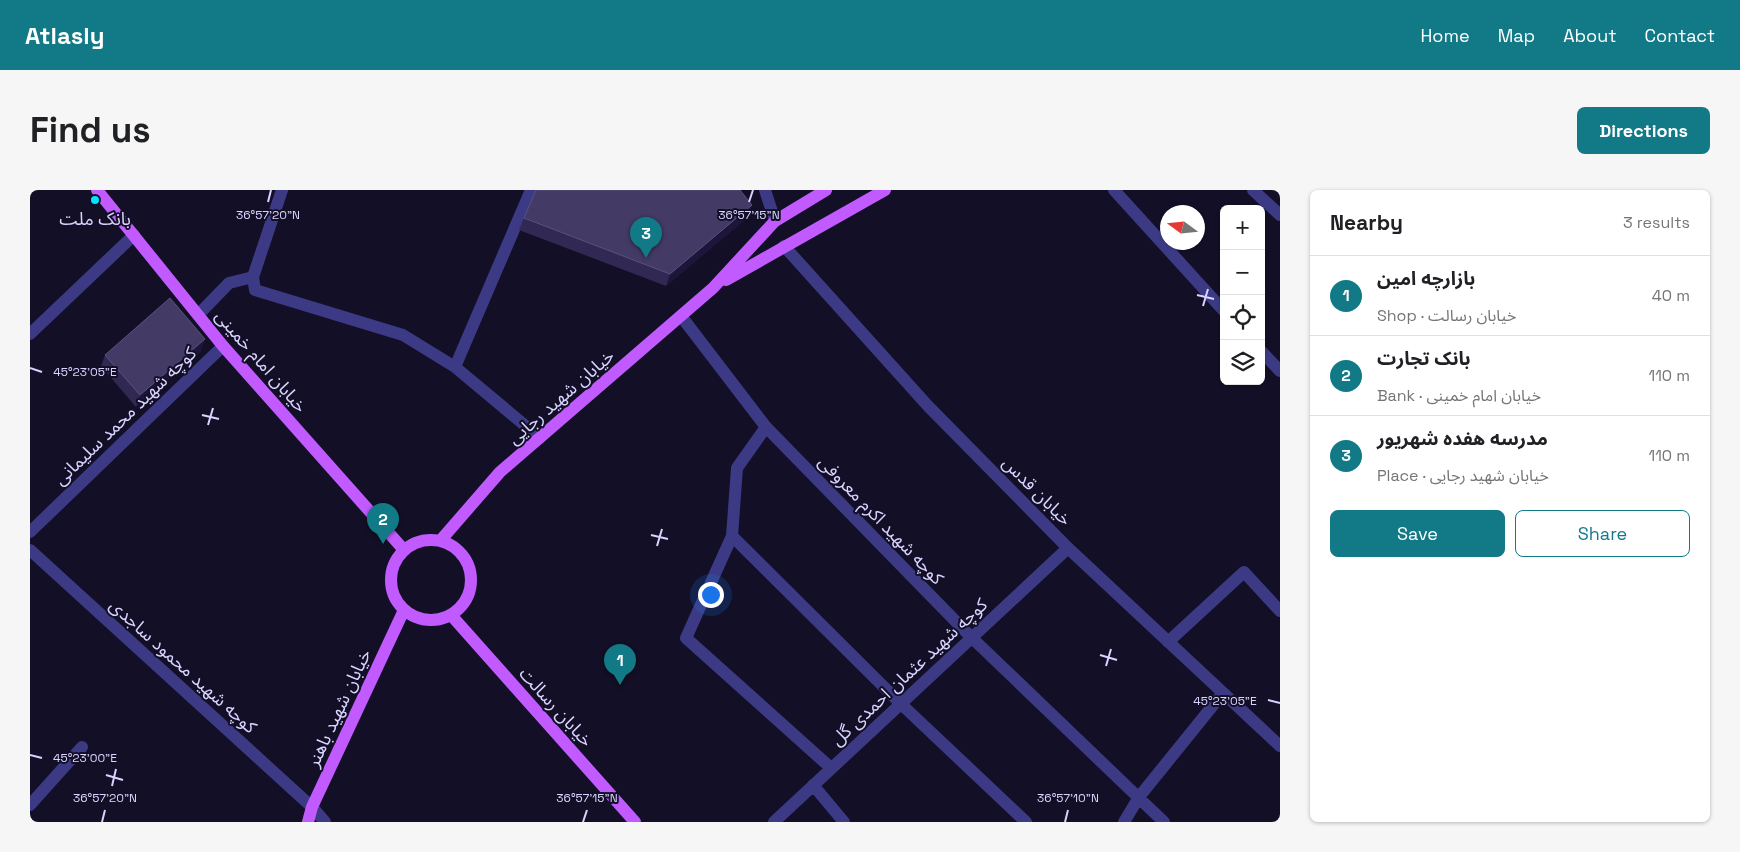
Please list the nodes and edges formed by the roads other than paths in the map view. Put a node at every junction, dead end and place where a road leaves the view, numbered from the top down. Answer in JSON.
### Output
{"nodes":[{"id":1,"x":97,"y":190,"type":"edge"},
{"id":2,"x":282,"y":190,"type":"edge"},
{"id":3,"x":531,"y":190,"type":"edge"},
{"id":4,"x":765,"y":190,"type":"edge"},
{"id":5,"x":826,"y":190,"type":"edge"},
{"id":6,"x":885,"y":190,"type":"edge"},
{"id":7,"x":1114,"y":190,"type":"edge"},
{"id":8,"x":1253,"y":190,"type":"edge"},
{"id":9,"x":1280,"y":215,"type":"edge"},
{"id":10,"x":775,"y":221,"type":"junction"},
{"id":11,"x":134,"y":235,"type":"junction"},
{"id":12,"x":784,"y":246,"type":"junction"},
{"id":13,"x":253,"y":277,"type":"junction"},
{"id":14,"x":713,"y":288,"type":"junction"},
{"id":15,"x":1220,"y":307,"type":"edge"},
{"id":16,"x":198,"y":315,"type":"junction"},
{"id":17,"x":681,"y":316,"type":"junction"},
{"id":18,"x":30,"y":334,"type":"edge"},
{"id":19,"x":223,"y":346,"type":"junction"},
{"id":20,"x":1265,"y":356,"type":"edge"},
{"id":21,"x":455,"y":367,"type":"junction"},
{"id":22,"x":1280,"y":372,"type":"edge"},
{"id":23,"x":766,"y":427,"type":"junction"},
{"id":24,"x":540,"y":438,"type":"junction"},
{"id":25,"x":30,"y":532,"type":"edge"},
{"id":26,"x":732,"y":536,"type":"junction"},
{"id":27,"x":440,"y":541,"type":"junction"},
{"id":28,"x":1068,"y":548,"type":"junction"},
{"id":29,"x":30,"y":550,"type":"edge"},
{"id":30,"x":404,"y":550,"type":"junction"},
{"id":31,"x":404,"y":610,"type":"junction"},
{"id":32,"x":1280,"y":611,"type":"edge"},
{"id":33,"x":451,"y":615,"type":"junction"},
{"id":34,"x":971,"y":637,"type":"junction"},
{"id":35,"x":1168,"y":642,"type":"junction"},
{"id":36,"x":1223,"y":693,"type":"junction"},
{"id":37,"x":900,"y":703,"type":"junction"},
{"id":38,"x":1280,"y":746,"type":"edge"},
{"id":39,"x":82,"y":747,"type":"dead end"},
{"id":40,"x":831,"y":768,"type":"junction"},
{"id":41,"x":813,"y":785,"type":"junction"},
{"id":42,"x":1139,"y":797,"type":"junction"},
{"id":43,"x":30,"y":806,"type":"edge"},
{"id":44,"x":312,"y":807,"type":"junction"},
{"id":45,"x":308,"y":822,"type":"edge"},
{"id":46,"x":325,"y":822,"type":"edge"},
{"id":47,"x":636,"y":822,"type":"edge"},
{"id":48,"x":774,"y":822,"type":"edge"},
{"id":49,"x":844,"y":822,"type":"edge"},
{"id":50,"x":1026,"y":822,"type":"edge"},
{"id":51,"x":1124,"y":822,"type":"edge"},
{"id":52,"x":1164,"y":822,"type":"edge"}],
"edges":[{"from":1,"to":11,"type":"main road","name":"خیابان امام خمینی"},
{"from":2,"to":13,"type":"street"},
{"from":3,"to":21,"type":"street"},
{"from":4,"to":10,"type":"street"},
{"from":5,"to":10,"type":"main road","name":"خیابان شهید رجایی"},
{"from":6,"to":12,"type":"main road","name":"خیابان شهید رجایی"},
{"from":7,"to":15,"type":"street"},
{"from":8,"to":9,"type":"street"},
{"from":10,"to":14,"type":"main road","name":"خیابان شهید رجایی"},
{"from":11,"to":16,"type":"main road","name":"خیابان امام خمینی"},
{"from":11,"to":18,"type":"street"},
{"from":12,"to":14,"type":"main road","name":"خیابان شهید رجایی"},
{"from":12,"to":28,"type":"street","name":"خیابان قدس"},
{"from":13,"to":16,"type":"street"},
{"from":13,"to":21,"type":"street"},
{"from":14,"to":17,"type":"main road","name":"خیابان شهید رجایی"},
{"from":16,"to":19,"type":"main road","name":"خیابان امام خمینی"},
{"from":17,"to":23,"type":"street","name":"کوچه شهید اکرم معروفی"},
{"from":17,"to":24,"type":"main road","name":"خیابان شهید رجایی"},
{"from":19,"to":25,"type":"street","name":"کوچه شهید محمد سلیمانی"},
{"from":19,"to":30,"type":"main road","name":"خیابان امام خمینی"},
{"from":20,"to":22,"type":"street"},
{"from":21,"to":24,"type":"street"},
{"from":23,"to":26,"type":"street"},
{"from":23,"to":34,"type":"street","name":"کوچه شهید اکرم معروفی"},
{"from":24,"to":27,"type":"main road","name":"خیابان شهید رجایی"},
{"from":26,"to":37,"type":"street"},
{"from":26,"to":40,"type":"street"},
{"from":27,"to":30,"type":"main road"},
{"from":27,"to":33,"type":"main road"},
{"from":28,"to":34,"type":"street","name":"کوچه شهید عثمان احمدی گل"},
{"from":28,"to":35,"type":"street","name":"خیابان قدس"},
{"from":29,"to":44,"type":"street","name":"کوچه شهید محمود ساجدی"},
{"from":30,"to":31,"type":"main road"},
{"from":31,"to":33,"type":"main road"},
{"from":31,"to":44,"type":"main road","name":"خیابان شهید باهنر"},
{"from":32,"to":35,"type":"street"},
{"from":33,"to":47,"type":"main road","name":"خیابان رسالت"},
{"from":34,"to":37,"type":"street","name":"کوچه شهید عثمان احمدی گل"},
{"from":34,"to":42,"type":"street","name":"کوچه شهید اکرم معروفی"},
{"from":35,"to":36,"type":"street","name":"خیابان قدس"},
{"from":36,"to":38,"type":"street","name":"خیابان قدس"},
{"from":36,"to":42,"type":"street"},
{"from":37,"to":40,"type":"street","name":"کوچه شهید عثمان احمدی گل"},
{"from":37,"to":50,"type":"street"},
{"from":39,"to":43,"type":"street"},
{"from":40,"to":41,"type":"street","name":"کوچه شهید عثمان احمدی گل"},
{"from":41,"to":48,"type":"street","name":"کوچه شهید عثمان احمدی گل"},
{"from":41,"to":49,"type":"street"},
{"from":42,"to":51,"type":"street"},
{"from":42,"to":52,"type":"street","name":"کوچه شهید اکرم معروفی"},
{"from":44,"to":45,"type":"main road","name":"خیابان شهید باهنر"},
{"from":44,"to":46,"type":"street","name":"کوچه شهید محمود ساجدی"}]}
